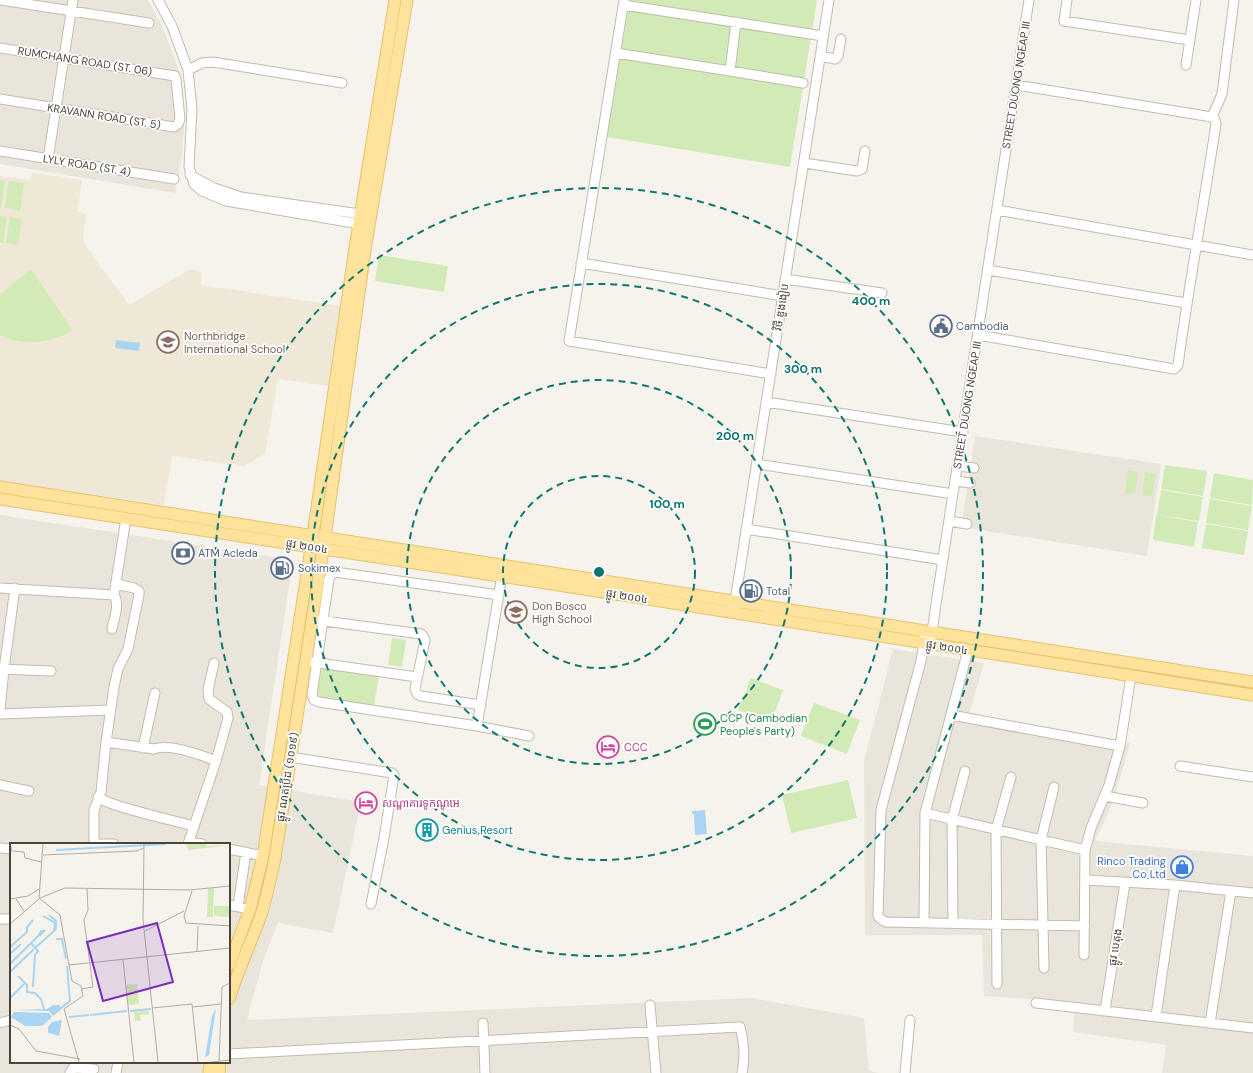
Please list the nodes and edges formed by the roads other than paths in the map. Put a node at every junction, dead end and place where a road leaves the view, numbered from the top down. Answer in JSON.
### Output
{"nodes":[{"id":1,"x":1,"y":0,"type":"edge"},
{"id":2,"x":73,"y":0,"type":"edge"},
{"id":3,"x":158,"y":0,"type":"edge"},
{"id":4,"x":395,"y":0,"type":"edge"},
{"id":5,"x":406,"y":0,"type":"edge"},
{"id":6,"x":829,"y":0,"type":"edge"},
{"id":7,"x":1030,"y":0,"type":"edge"},
{"id":8,"x":1067,"y":0,"type":"edge"},
{"id":9,"x":1196,"y":0,"type":"edge"},
{"id":10,"x":1234,"y":0,"type":"edge"},
{"id":11,"x":624,"y":2,"type":"edge"},
{"id":12,"x":71,"y":11,"type":"junction"},
{"id":13,"x":736,"y":22,"type":"junction"},
{"id":14,"x":148,"y":23,"type":"dead end"},
{"id":15,"x":823,"y":36,"type":"junction"},
{"id":16,"x":841,"y":39,"type":"dead end"},
{"id":17,"x":1190,"y":40,"type":"junction"},
{"id":18,"x":0,"y":48,"type":"edge"},
{"id":19,"x":616,"y":53,"type":"junction"},
{"id":20,"x":820,"y":56,"type":"junction"},
{"id":21,"x":64,"y":58,"type":"junction"},
{"id":22,"x":1186,"y":65,"type":"dead end"},
{"id":23,"x":188,"y":70,"type":"junction"},
{"id":24,"x":730,"y":71,"type":"junction"},
{"id":25,"x":170,"y":74,"type":"joint"},
{"id":26,"x":342,"y":83,"type":"dead end"},
{"id":27,"x":803,"y":84,"type":"dead end"},
{"id":28,"x":1016,"y":85,"type":"junction"},
{"id":29,"x":0,"y":99,"type":"edge"},
{"id":30,"x":56,"y":108,"type":"junction"},
{"id":31,"x":1212,"y":117,"type":"junction"},
{"id":32,"x":0,"y":151,"type":"edge"},
{"id":33,"x":866,"y":152,"type":"dead end"},
{"id":34,"x":48,"y":159,"type":"junction"},
{"id":35,"x":804,"y":163,"type":"junction"},
{"id":36,"x":174,"y":179,"type":"dead end"},
{"id":37,"x":997,"y":210,"type":"junction"},
{"id":38,"x":365,"y":220,"type":"junction"},
{"id":39,"x":1196,"y":245,"type":"junction"},
{"id":40,"x":1253,"y":255,"type":"edge"},
{"id":41,"x":582,"y":263,"type":"junction"},
{"id":42,"x":988,"y":270,"type":"junction"},
{"id":43,"x":785,"y":279,"type":"junction"},
{"id":44,"x":882,"y":293,"type":"dead end"},
{"id":45,"x":783,"y":296,"type":"junction"},
{"id":46,"x":1186,"y":304,"type":"junction"},
{"id":47,"x":978,"y":335,"type":"junction"},
{"id":48,"x":771,"y":374,"type":"junction"},
{"id":49,"x":766,"y":402,"type":"junction"},
{"id":50,"x":963,"y":432,"type":"junction"},
{"id":51,"x":757,"y":464,"type":"junction"},
{"id":52,"x":958,"y":466,"type":"junction"},
{"id":53,"x":974,"y":468,"type":"dead end"},
{"id":54,"x":956,"y":481,"type":"junction"},
{"id":55,"x":970,"y":483,"type":"dead end"},
{"id":56,"x":0,"y":487,"type":"edge"},
{"id":57,"x":954,"y":494,"type":"junction"},
{"id":58,"x":0,"y":499,"type":"edge"},
{"id":59,"x":126,"y":518,"type":"junction"},
{"id":60,"x":949,"y":521,"type":"junction"},
{"id":61,"x":967,"y":524,"type":"dead end"},
{"id":62,"x":746,"y":529,"type":"junction"},
{"id":63,"x":313,"y":535,"type":"junction"},
{"id":64,"x":325,"y":537,"type":"junction"},
{"id":65,"x":311,"y":546,"type":"junction"},
{"id":66,"x":323,"y":548,"type":"junction"},
{"id":67,"x":943,"y":560,"type":"junction"},
{"id":68,"x":504,"y":565,"type":"junction"},
{"id":69,"x":502,"y":577,"type":"junction"},
{"id":70,"x":116,"y":584,"type":"junction"},
{"id":71,"x":0,"y":588,"type":"edge"},
{"id":72,"x":14,"y":588,"type":"junction"},
{"id":73,"x":114,"y":595,"type":"junction"},
{"id":74,"x":499,"y":595,"type":"junction"},
{"id":75,"x":735,"y":601,"type":"junction"},
{"id":76,"x":733,"y":613,"type":"junction"},
{"id":77,"x":317,"y":620,"type":"junction"},
{"id":78,"x":112,"y":629,"type":"dead end"},
{"id":79,"x":929,"y":632,"type":"junction"},
{"id":80,"x":927,"y":644,"type":"junction"},
{"id":81,"x":968,"y":650,"type":"junction"},
{"id":82,"x":305,"y":661,"type":"junction"},
{"id":83,"x":214,"y":663,"type":"dead end"},
{"id":84,"x":317,"y":663,"type":"junction"},
{"id":85,"x":2,"y":669,"type":"edge"},
{"id":86,"x":51,"y":671,"type":"dead end"},
{"id":87,"x":1131,"y":676,"type":"junction"},
{"id":88,"x":417,"y":677,"type":"junction"},
{"id":89,"x":1253,"y":682,"type":"edge"},
{"id":90,"x":1,"y":688,"type":"edge"},
{"id":91,"x":155,"y":693,"type":"dead end"},
{"id":92,"x":1253,"y":695,"type":"edge"},
{"id":93,"x":481,"y":705,"type":"junction"},
{"id":94,"x":0,"y":710,"type":"edge"},
{"id":95,"x":110,"y":710,"type":"junction"},
{"id":96,"x":0,"y":714,"type":"edge"},
{"id":97,"x":951,"y":715,"type":"junction"},
{"id":98,"x":477,"y":726,"type":"junction"},
{"id":99,"x":529,"y":736,"type":"dead end"},
{"id":100,"x":106,"y":742,"type":"junction"},
{"id":101,"x":1120,"y":746,"type":"junction"},
{"id":102,"x":143,"y":748,"type":"junction"},
{"id":103,"x":290,"y":757,"type":"junction"},
{"id":104,"x":216,"y":761,"type":"junction"},
{"id":105,"x":1180,"y":766,"type":"dead end"},
{"id":106,"x":965,"y":771,"type":"dead end"},
{"id":107,"x":1253,"y":776,"type":"edge"},
{"id":108,"x":1011,"y":777,"type":"dead end"},
{"id":109,"x":0,"y":785,"type":"edge"},
{"id":110,"x":1054,"y":787,"type":"dead end"},
{"id":111,"x":29,"y":792,"type":"dead end"},
{"id":112,"x":1105,"y":796,"type":"junction"},
{"id":113,"x":98,"y":798,"type":"junction"},
{"id":114,"x":1143,"y":803,"type":"dead end"},
{"id":115,"x":924,"y":813,"type":"junction"},
{"id":116,"x":952,"y":820,"type":"junction"},
{"id":117,"x":193,"y":826,"type":"junction"},
{"id":118,"x":996,"y":830,"type":"junction"},
{"id":119,"x":1041,"y":840,"type":"junction"},
{"id":120,"x":94,"y":843,"type":"edge"},
{"id":121,"x":188,"y":843,"type":"edge"},
{"id":122,"x":0,"y":848,"type":"edge"},
{"id":123,"x":10,"y":849,"type":"edge"},
{"id":124,"x":230,"y":849,"type":"edge"},
{"id":125,"x":1085,"y":850,"type":"junction"},
{"id":126,"x":246,"y":852,"type":"junction"},
{"id":127,"x":264,"y":856,"type":"junction"},
{"id":128,"x":1086,"y":880,"type":"junction"},
{"id":129,"x":1125,"y":883,"type":"junction"},
{"id":130,"x":1175,"y":885,"type":"junction"},
{"id":131,"x":1231,"y":891,"type":"junction"},
{"id":132,"x":1253,"y":893,"type":"edge"},
{"id":133,"x":371,"y":904,"type":"dead end"},
{"id":134,"x":234,"y":906,"type":"edge"},
{"id":135,"x":250,"y":909,"type":"junction"},
{"id":136,"x":924,"y":923,"type":"junction"},
{"id":137,"x":953,"y":923,"type":"junction"},
{"id":138,"x":998,"y":924,"type":"junction"},
{"id":139,"x":1043,"y":925,"type":"junction"},
{"id":140,"x":1085,"y":926,"type":"junction"},
{"id":141,"x":1084,"y":955,"type":"dead end"},
{"id":142,"x":230,"y":962,"type":"edge"},
{"id":143,"x":1044,"y":968,"type":"dead end"},
{"id":144,"x":232,"y":981,"type":"edge"},
{"id":145,"x":997,"y":984,"type":"dead end"},
{"id":146,"x":230,"y":993,"type":"edge"},
{"id":147,"x":1036,"y":1002,"type":"dead end"},
{"id":148,"x":650,"y":1005,"type":"dead end"},
{"id":149,"x":1105,"y":1011,"type":"junction"},
{"id":150,"x":1156,"y":1016,"type":"junction"},
{"id":151,"x":10,"y":1020,"type":"edge"},
{"id":152,"x":910,"y":1020,"type":"dead end"},
{"id":153,"x":0,"y":1023,"type":"edge"},
{"id":154,"x":483,"y":1023,"type":"dead end"},
{"id":155,"x":1210,"y":1023,"type":"junction"},
{"id":156,"x":1253,"y":1028,"type":"edge"},
{"id":157,"x":652,"y":1032,"type":"junction"},
{"id":158,"x":484,"y":1041,"type":"junction"},
{"id":159,"x":230,"y":1054,"type":"edge"},
{"id":160,"x":118,"y":1063,"type":"edge"},
{"id":161,"x":210,"y":1063,"type":"edge"},
{"id":162,"x":220,"y":1063,"type":"edge"},
{"id":163,"x":94,"y":1069,"type":"dead end"},
{"id":164,"x":70,"y":1073,"type":"edge"},
{"id":165,"x":116,"y":1073,"type":"edge"},
{"id":166,"x":209,"y":1073,"type":"edge"},
{"id":167,"x":219,"y":1073,"type":"edge"},
{"id":168,"x":485,"y":1073,"type":"edge"},
{"id":169,"x":656,"y":1073,"type":"edge"},
{"id":170,"x":742,"y":1073,"type":"edge"},
{"id":171,"x":905,"y":1073,"type":"edge"}],
"edges":[{"from":1,"to":12,"type":"street"},
{"from":2,"to":12,"type":"street"},
{"from":3,"to":23,"type":"street"},
{"from":4,"to":38,"type":"main road"},
{"from":5,"to":38,"type":"main road"},
{"from":6,"to":15,"type":"street","name":"វិថី ឌួងងៀប"},
{"from":7,"to":28,"type":"street","name":"STREET DUONG NGEAP III"},
{"from":8,"to":17,"type":"street"},
{"from":9,"to":17,"type":"street"},
{"from":10,"to":31,"type":"street"},
{"from":11,"to":13,"type":"street"},
{"from":11,"to":19,"type":"street"},
{"from":12,"to":14,"type":"street"},
{"from":12,"to":21,"type":"street"},
{"from":13,"to":15,"type":"street"},
{"from":13,"to":24,"type":"street"},
{"from":15,"to":20,"type":"street","name":"វិថី ឌួងងៀប"},
{"from":16,"to":20,"type":"street"},
{"from":17,"to":22,"type":"street"},
{"from":18,"to":21,"type":"street","name":"RUMCHANG ROAD (ST. 06)"},
{"from":19,"to":24,"type":"street"},
{"from":19,"to":41,"type":"street"},
{"from":20,"to":35,"type":"street","name":"វិថី ឌួងងៀប"},
{"from":21,"to":25,"type":"street","name":"RUMCHANG ROAD (ST. 06)"},
{"from":21,"to":30,"type":"street"},
{"from":23,"to":26,"type":"street"},
{"from":23,"to":38,"type":"street"},
{"from":24,"to":27,"type":"street"},
{"from":25,"to":30,"type":"street","name":"KRAVANN ROAD (ST. 5)"},
{"from":28,"to":31,"type":"street"},
{"from":28,"to":37,"type":"street","name":"STREET DUONG NGEAP III"},
{"from":29,"to":30,"type":"street","name":"KRAVANN ROAD (ST. 5)"},
{"from":30,"to":34,"type":"street"},
{"from":31,"to":39,"type":"street"},
{"from":32,"to":34,"type":"street","name":"LYLY ROAD (ST. 4)"},
{"from":33,"to":35,"type":"street"},
{"from":34,"to":36,"type":"street","name":"LYLY ROAD (ST. 4)"},
{"from":35,"to":43,"type":"street","name":"វិថី ឌួងងៀប"},
{"from":37,"to":39,"type":"street"},
{"from":37,"to":42,"type":"street","name":"STREET DUONG NGEAP III"},
{"from":38,"to":63,"type":"main road","name":"ផ្លូវ ណតប្រ៊ីដ (១០១៩)"},
{"from":38,"to":64,"type":"main road","name":"ផ្លូវ ណតប្រ៊ីដ (១០១៩)"},
{"from":39,"to":40,"type":"street"},
{"from":39,"to":46,"type":"street"},
{"from":41,"to":45,"type":"street"},
{"from":41,"to":48,"type":"street"},
{"from":42,"to":46,"type":"street"},
{"from":42,"to":47,"type":"street","name":"STREET DUONG NGEAP III"},
{"from":43,"to":44,"type":"street"},
{"from":43,"to":45,"type":"street","name":"វិថី ឌួងងៀប"},
{"from":45,"to":48,"type":"street","name":"វិថី ឌួងងៀប"},
{"from":46,"to":47,"type":"street"},
{"from":47,"to":50,"type":"street","name":"STREET DUONG NGEAP III"},
{"from":48,"to":49,"type":"street","name":"វិថី ឌួងងៀប"},
{"from":49,"to":50,"type":"street"},
{"from":49,"to":51,"type":"street","name":"វិថី ឌួងងៀប"},
{"from":50,"to":52,"type":"street","name":"STREET DUONG NGEAP III"},
{"from":51,"to":57,"type":"street"},
{"from":51,"to":62,"type":"street","name":"វិថី ឌួងងៀប"},
{"from":52,"to":53,"type":"street"},
{"from":52,"to":54,"type":"street","name":"STREET DUONG NGEAP III"},
{"from":54,"to":55,"type":"street"},
{"from":54,"to":57,"type":"street","name":"STREET DUONG NGEAP III"},
{"from":56,"to":63,"type":"main road","name":"ផ្លូវ ២០០៤"},
{"from":57,"to":60,"type":"street","name":"STREET DUONG NGEAP III"},
{"from":58,"to":59,"type":"main road","name":"ផ្លូវ ២០០៤"},
{"from":59,"to":65,"type":"main road","name":"ផ្លូវ ២០០៤"},
{"from":59,"to":70,"type":"street"},
{"from":60,"to":61,"type":"street"},
{"from":60,"to":67,"type":"street","name":"STREET DUONG NGEAP III"},
{"from":62,"to":67,"type":"street"},
{"from":62,"to":75,"type":"street","name":"វិថី ឌួងងៀប"},
{"from":63,"to":64,"type":"main road","name":"ផ្លូវ ២០០៤"},
{"from":63,"to":65,"type":"main road","name":"ផ្លូវ ណតប្រ៊ីដ (១០១៩)"},
{"from":64,"to":66,"type":"main road","name":"ផ្លូវ ណតប្រ៊ីដ (១០១៩)"},
{"from":64,"to":68,"type":"main road","name":"ផ្លូវ ២០០៤"},
{"from":65,"to":66,"type":"main road","name":"ផ្លូវ ២០០៤"},
{"from":65,"to":127,"type":"main road","name":"ផ្លូវ ណតប្រ៊ីដ (១០១៩)"},
{"from":66,"to":69,"type":"main road","name":"ផ្លូវ ២០០៤"},
{"from":66,"to":77,"type":"main road","name":"ផ្លូវ ណតប្រ៊ីដ (១០១៩)"},
{"from":67,"to":79,"type":"street","name":"STREET DUONG NGEAP III"},
{"from":68,"to":69,"type":"street"},
{"from":68,"to":75,"type":"main road","name":"ផ្លូវ ២០០៤"},
{"from":69,"to":74,"type":"street"},
{"from":69,"to":76,"type":"main road","name":"ផ្លូវ ២០០៤"},
{"from":70,"to":73,"type":"street"},
{"from":70,"to":95,"type":"street"},
{"from":71,"to":72,"type":"street"},
{"from":72,"to":73,"type":"street"},
{"from":72,"to":85,"type":"street"},
{"from":73,"to":78,"type":"street"},
{"from":74,"to":77,"type":"street"},
{"from":74,"to":93,"type":"street"},
{"from":75,"to":76,"type":"street","name":"វិថី ឌួងងៀប"},
{"from":75,"to":79,"type":"main road","name":"ផ្លូវ ២០០៤"},
{"from":76,"to":80,"type":"main road","name":"ផ្លូវ ២០០៤"},
{"from":77,"to":82,"type":"main road","name":"ផ្លូវ ណតប្រ៊ីដ (១០១៩)"},
{"from":77,"to":84,"type":"street"},
{"from":77,"to":88,"type":"street"},
{"from":79,"to":80,"type":"street","name":"STREET DUONG NGEAP III"},
{"from":79,"to":89,"type":"main road","name":"ផ្លូវ ២០០៤"},
{"from":80,"to":81,"type":"main road","name":"ផ្លូវ ២០០៤"},
{"from":80,"to":136,"type":"street","name":"STREET DUONG NGEAP III"},
{"from":81,"to":87,"type":"main road","name":"ផ្លូវ ២០០៤"},
{"from":81,"to":97,"type":"street"},
{"from":82,"to":84,"type":"street"},
{"from":82,"to":103,"type":"main road","name":"ផ្លូវ ណតប្រ៊ីដ (១០១៩)"},
{"from":83,"to":104,"type":"street"},
{"from":84,"to":88,"type":"street"},
{"from":84,"to":98,"type":"street"},
{"from":85,"to":86,"type":"street"},
{"from":85,"to":90,"type":"street"},
{"from":87,"to":92,"type":"main road","name":"ផ្លូវ ២០០៤"},
{"from":87,"to":101,"type":"street"},
{"from":88,"to":93,"type":"street"},
{"from":90,"to":94,"type":"street"},
{"from":91,"to":102,"type":"street"},
{"from":93,"to":98,"type":"street"},
{"from":95,"to":96,"type":"street"},
{"from":95,"to":100,"type":"street"},
{"from":97,"to":101,"type":"street"},
{"from":97,"to":115,"type":"street"},
{"from":98,"to":99,"type":"street"},
{"from":100,"to":102,"type":"street"},
{"from":100,"to":113,"type":"street"},
{"from":101,"to":112,"type":"street"},
{"from":102,"to":104,"type":"street"},
{"from":103,"to":133,"type":"street"},
{"from":103,"to":144,"type":"main road","name":"ផ្លូវ ណតប្រ៊ីដ (១០១៩)"},
{"from":104,"to":117,"type":"street"},
{"from":105,"to":107,"type":"street"},
{"from":106,"to":116,"type":"street"},
{"from":108,"to":118,"type":"street"},
{"from":109,"to":111,"type":"street"},
{"from":110,"to":119,"type":"street"},
{"from":112,"to":114,"type":"street"},
{"from":112,"to":125,"type":"street"},
{"from":113,"to":117,"type":"street"},
{"from":113,"to":120,"type":"street"},
{"from":115,"to":116,"type":"street"},
{"from":115,"to":136,"type":"street"},
{"from":116,"to":118,"type":"street"},
{"from":116,"to":137,"type":"street"},
{"from":117,"to":121,"type":"street"},
{"from":118,"to":119,"type":"street"},
{"from":118,"to":138,"type":"street"},
{"from":119,"to":125,"type":"street"},
{"from":119,"to":139,"type":"street"},
{"from":122,"to":123,"type":"street"},
{"from":124,"to":126,"type":"street"},
{"from":125,"to":128,"type":"street"},
{"from":126,"to":127,"type":"street"},
{"from":126,"to":134,"type":"street"},
{"from":127,"to":135,"type":"main road","name":"ផ្លូវ ណតប្រ៊ីដ (១០១៩)"},
{"from":128,"to":129,"type":"street"},
{"from":128,"to":140,"type":"street"},
{"from":129,"to":130,"type":"street"},
{"from":129,"to":149,"type":"street","name":"ផ្លូវ បេតុង"},
{"from":130,"to":131,"type":"street"},
{"from":130,"to":150,"type":"street"},
{"from":131,"to":132,"type":"street"},
{"from":131,"to":155,"type":"street"},
{"from":134,"to":135,"type":"street"},
{"from":135,"to":142,"type":"main road","name":"ផ្លូវ ណតប្រ៊ីដ (១០១៩)"},
{"from":136,"to":137,"type":"street","name":"STREET DUONG NGEAP III"},
{"from":137,"to":138,"type":"street","name":"STREET DUONG NGEAP III"},
{"from":138,"to":139,"type":"street","name":"STREET DUONG NGEAP III"},
{"from":138,"to":145,"type":"street"},
{"from":139,"to":140,"type":"street","name":"STREET DUONG NGEAP III"},
{"from":139,"to":143,"type":"street"},
{"from":140,"to":141,"type":"street"},
{"from":144,"to":146,"type":"main road","name":"ផ្លូវ ណតប្រ៊ីដ (១០១៩)"},
{"from":147,"to":149,"type":"street"},
{"from":148,"to":157,"type":"street"},
{"from":149,"to":150,"type":"street"},
{"from":150,"to":155,"type":"street"},
{"from":151,"to":153,"type":"street"},
{"from":152,"to":171,"type":"street"},
{"from":154,"to":158,"type":"street"},
{"from":155,"to":156,"type":"street"},
{"from":157,"to":158,"type":"street"},
{"from":157,"to":169,"type":"street"},
{"from":157,"to":170,"type":"street"},
{"from":158,"to":159,"type":"street"},
{"from":158,"to":168,"type":"street"},
{"from":160,"to":165,"type":"street"},
{"from":161,"to":166,"type":"main road"},
{"from":162,"to":167,"type":"main road"},
{"from":163,"to":164,"type":"street"}]}
